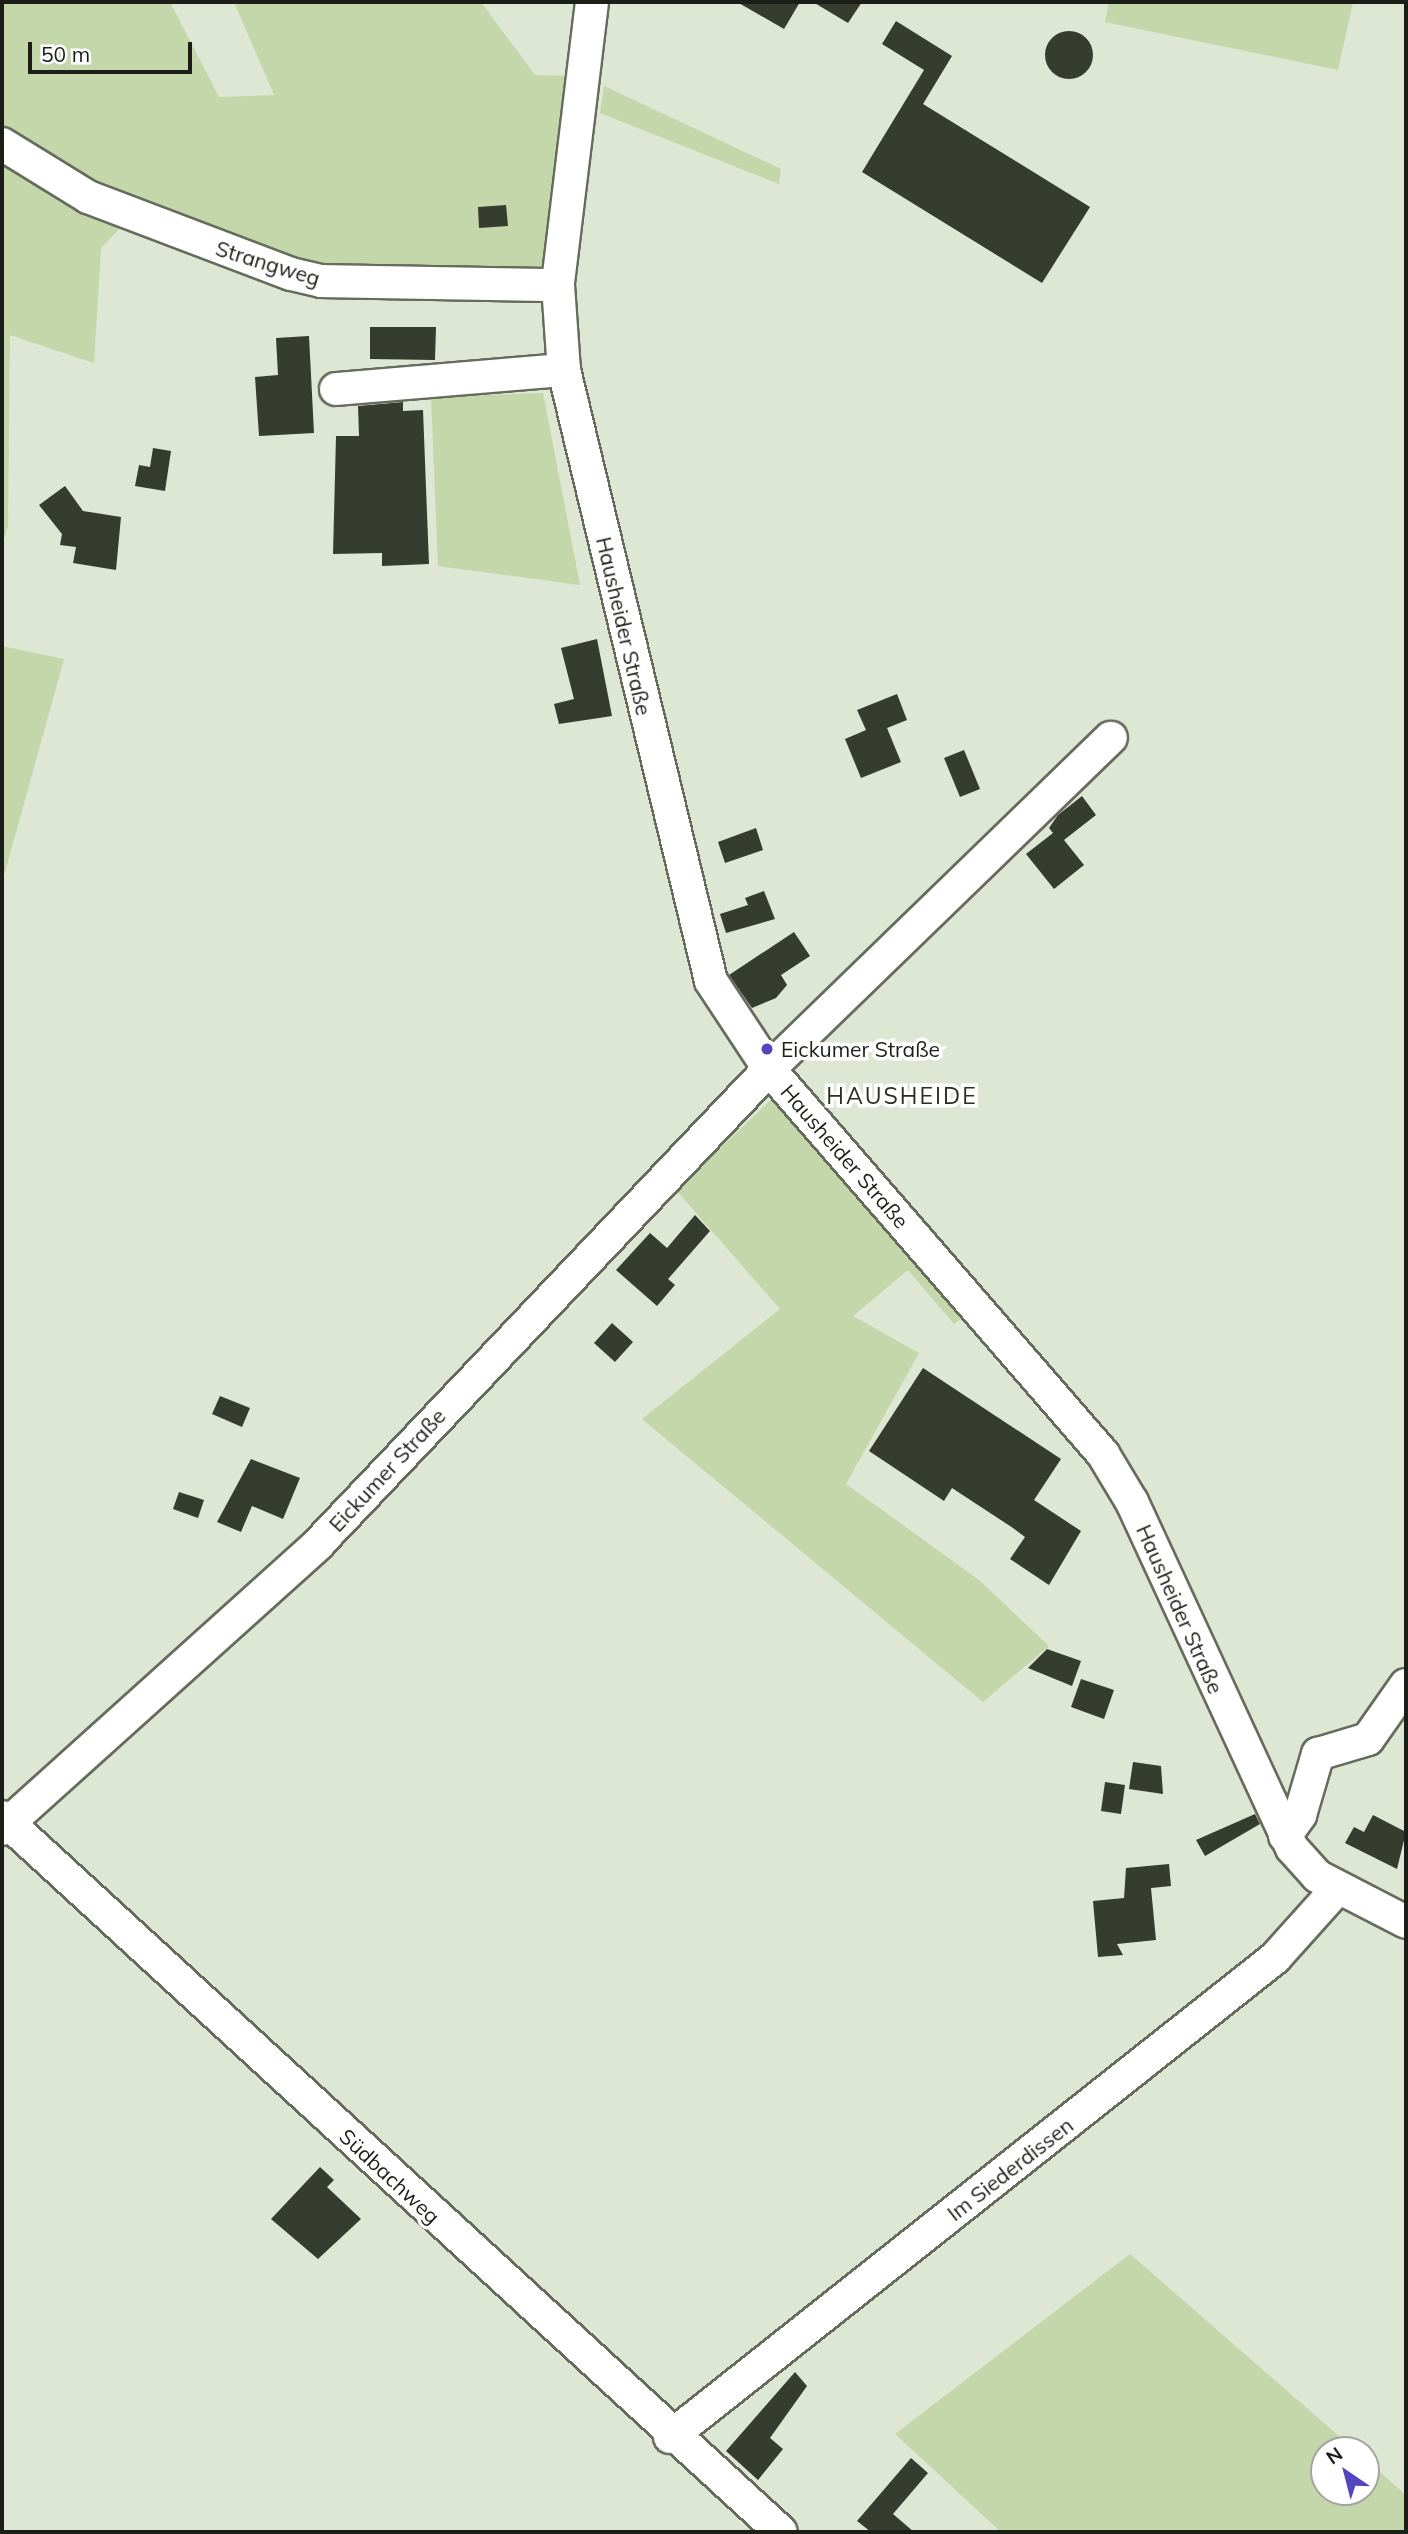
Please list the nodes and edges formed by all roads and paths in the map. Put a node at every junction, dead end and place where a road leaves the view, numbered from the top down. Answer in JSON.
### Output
{"nodes":[{"id":1,"x":592,"y":2,"type":"edge"},
{"id":2,"x":2,"y":144,"type":"edge"},
{"id":3,"x":558,"y":285,"type":"junction"},
{"id":4,"x":564,"y":370,"type":"junction"},
{"id":5,"x":337,"y":388,"type":"dead end"},
{"id":6,"x":1111,"y":738,"type":"dead end"},
{"id":7,"x":769,"y":1069,"type":"junction"},
{"id":8,"x":1406,"y":1685,"type":"edge"},
{"id":9,"x":4,"y":1823,"type":"edge"},
{"id":10,"x":1285,"y":1836,"type":"junction"},
{"id":11,"x":1338,"y":1889,"type":"junction"},
{"id":12,"x":1406,"y":1922,"type":"edge"},
{"id":13,"x":670,"y":2437,"type":"junction"},
{"id":14,"x":780,"y":2532,"type":"edge"}],
"edges":[{"from":1,"to":3,"type":"street","name":"Hausheider Straße"},
{"from":2,"to":3,"type":"street","name":"Strangweg"},
{"from":3,"to":4,"type":"street","name":"Hausheider Straße"},
{"from":4,"to":5,"type":"street"},
{"from":4,"to":7,"type":"street","name":"Hausheider Straße"},
{"from":6,"to":7,"type":"street","name":"Eickumer Straße"},
{"from":7,"to":9,"type":"street","name":"Eickumer Straße"},
{"from":7,"to":10,"type":"street","name":"Hausheider Straße"},
{"from":8,"to":10,"type":"street"},
{"from":9,"to":13,"type":"street","name":"Südbachweg"},
{"from":10,"to":11,"type":"street","name":"Hausheider Straße"},
{"from":11,"to":12,"type":"street","name":"Hausheider Straße"},
{"from":11,"to":13,"type":"street","name":"Im Siederdissen"},
{"from":13,"to":14,"type":"street","name":"Südbachweg"}]}
